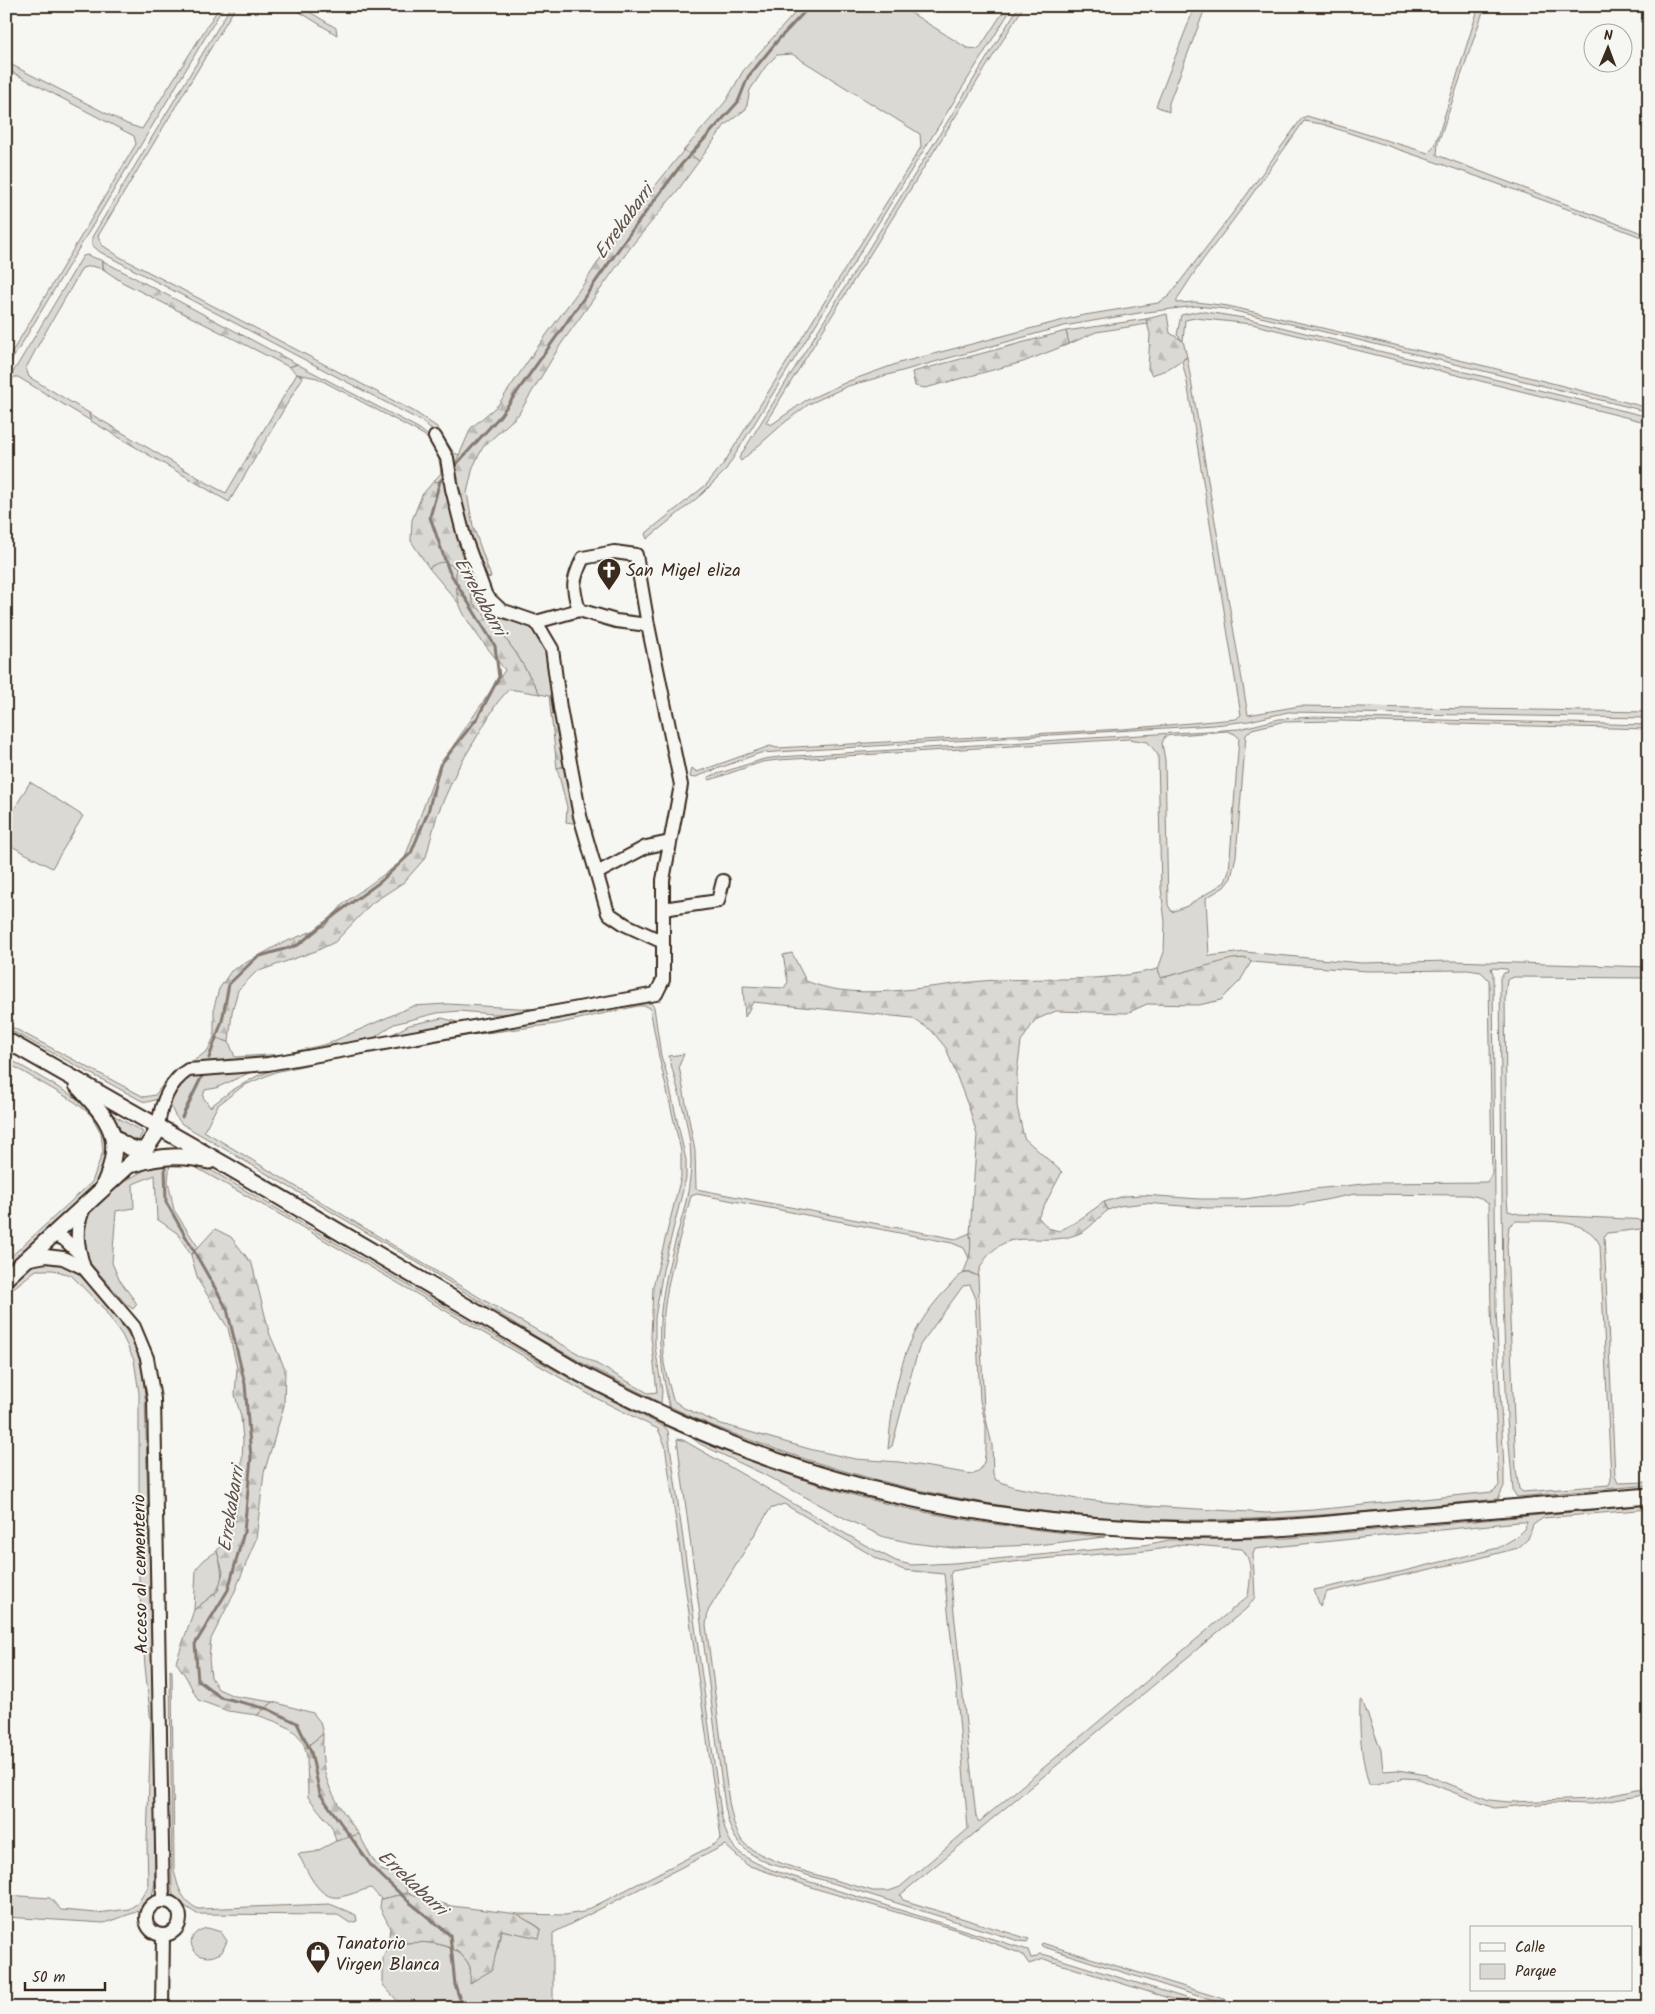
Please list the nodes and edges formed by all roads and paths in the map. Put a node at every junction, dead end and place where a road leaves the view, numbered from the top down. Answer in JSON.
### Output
{"nodes":[{"id":1,"x":435,"y":438,"type":"dead end"},
{"id":2,"x":579,"y":610,"type":"junction"},
{"id":3,"x":536,"y":622,"type":"junction"},
{"id":4,"x":648,"y":625,"type":"junction"},
{"id":5,"x":670,"y":842,"type":"junction"},
{"id":6,"x":597,"y":873,"type":"junction"},
{"id":7,"x":724,"y":881,"type":"dead end"},
{"id":8,"x":663,"y":908,"type":"junction"},
{"id":9,"x":663,"y":942,"type":"junction"},
{"id":10,"x":6,"y":1040,"type":"edge"},
{"id":11,"x":67,"y":1075,"type":"junction"},
{"id":12,"x":158,"y":1126,"type":"junction"},
{"id":13,"x":114,"y":1137,"type":"junction"},
{"id":14,"x":144,"y":1151,"type":"junction"},
{"id":15,"x":130,"y":1165,"type":"junction"},
{"id":16,"x":227,"y":1166,"type":"junction"},
{"id":17,"x":102,"y":1190,"type":"junction"},
{"id":18,"x":85,"y":1206,"type":"junction"},
{"id":19,"x":54,"y":1235,"type":"junction"},
{"id":20,"x":75,"y":1258,"type":"junction"},
{"id":21,"x":25,"y":1260,"type":"junction"},
{"id":22,"x":6,"y":1278,"type":"edge"},
{"id":23,"x":1649,"y":1496,"type":"edge"},
{"id":24,"x":163,"y":1901,"type":"junction"},
{"id":25,"x":163,"y":1934,"type":"junction"},
{"id":26,"x":162,"y":2008,"type":"edge"}],
"edges":[{"from":1,"to":3,"type":"street"},
{"from":2,"to":3,"type":"street"},
{"from":2,"to":4,"type":"street"},
{"from":2,"to":4,"type":"street"},
{"from":3,"to":6,"type":"street"},
{"from":4,"to":5,"type":"street"},
{"from":5,"to":6,"type":"street"},
{"from":5,"to":8,"type":"street"},
{"from":6,"to":9,"type":"street"},
{"from":7,"to":8,"type":"street"},
{"from":8,"to":9,"type":"street"},
{"from":9,"to":12,"type":"street"},
{"from":10,"to":11,"type":"main road"},
{"from":11,"to":12,"type":"main road"},
{"from":11,"to":13,"type":"main road"},
{"from":12,"to":14,"type":"main road"},
{"from":12,"to":16,"type":"main road"},
{"from":13,"to":14,"type":"main road"},
{"from":13,"to":17,"type":"main road"},
{"from":14,"to":15,"type":"main road"},
{"from":15,"to":16,"type":"main road"},
{"from":15,"to":17,"type":"main road"},
{"from":16,"to":23,"type":"main road"},
{"from":17,"to":18,"type":"main road"},
{"from":18,"to":19,"type":"main road"},
{"from":18,"to":20,"type":"street"},
{"from":19,"to":20,"type":"street"},
{"from":19,"to":21,"type":"main road"},
{"from":20,"to":21,"type":"street"},
{"from":20,"to":24,"type":"street","name":"Acceso al cementerio"},
{"from":21,"to":22,"type":"main road"},
{"from":24,"to":25,"type":"street"},
{"from":24,"to":25,"type":"street"},
{"from":25,"to":26,"type":"street"}]}
